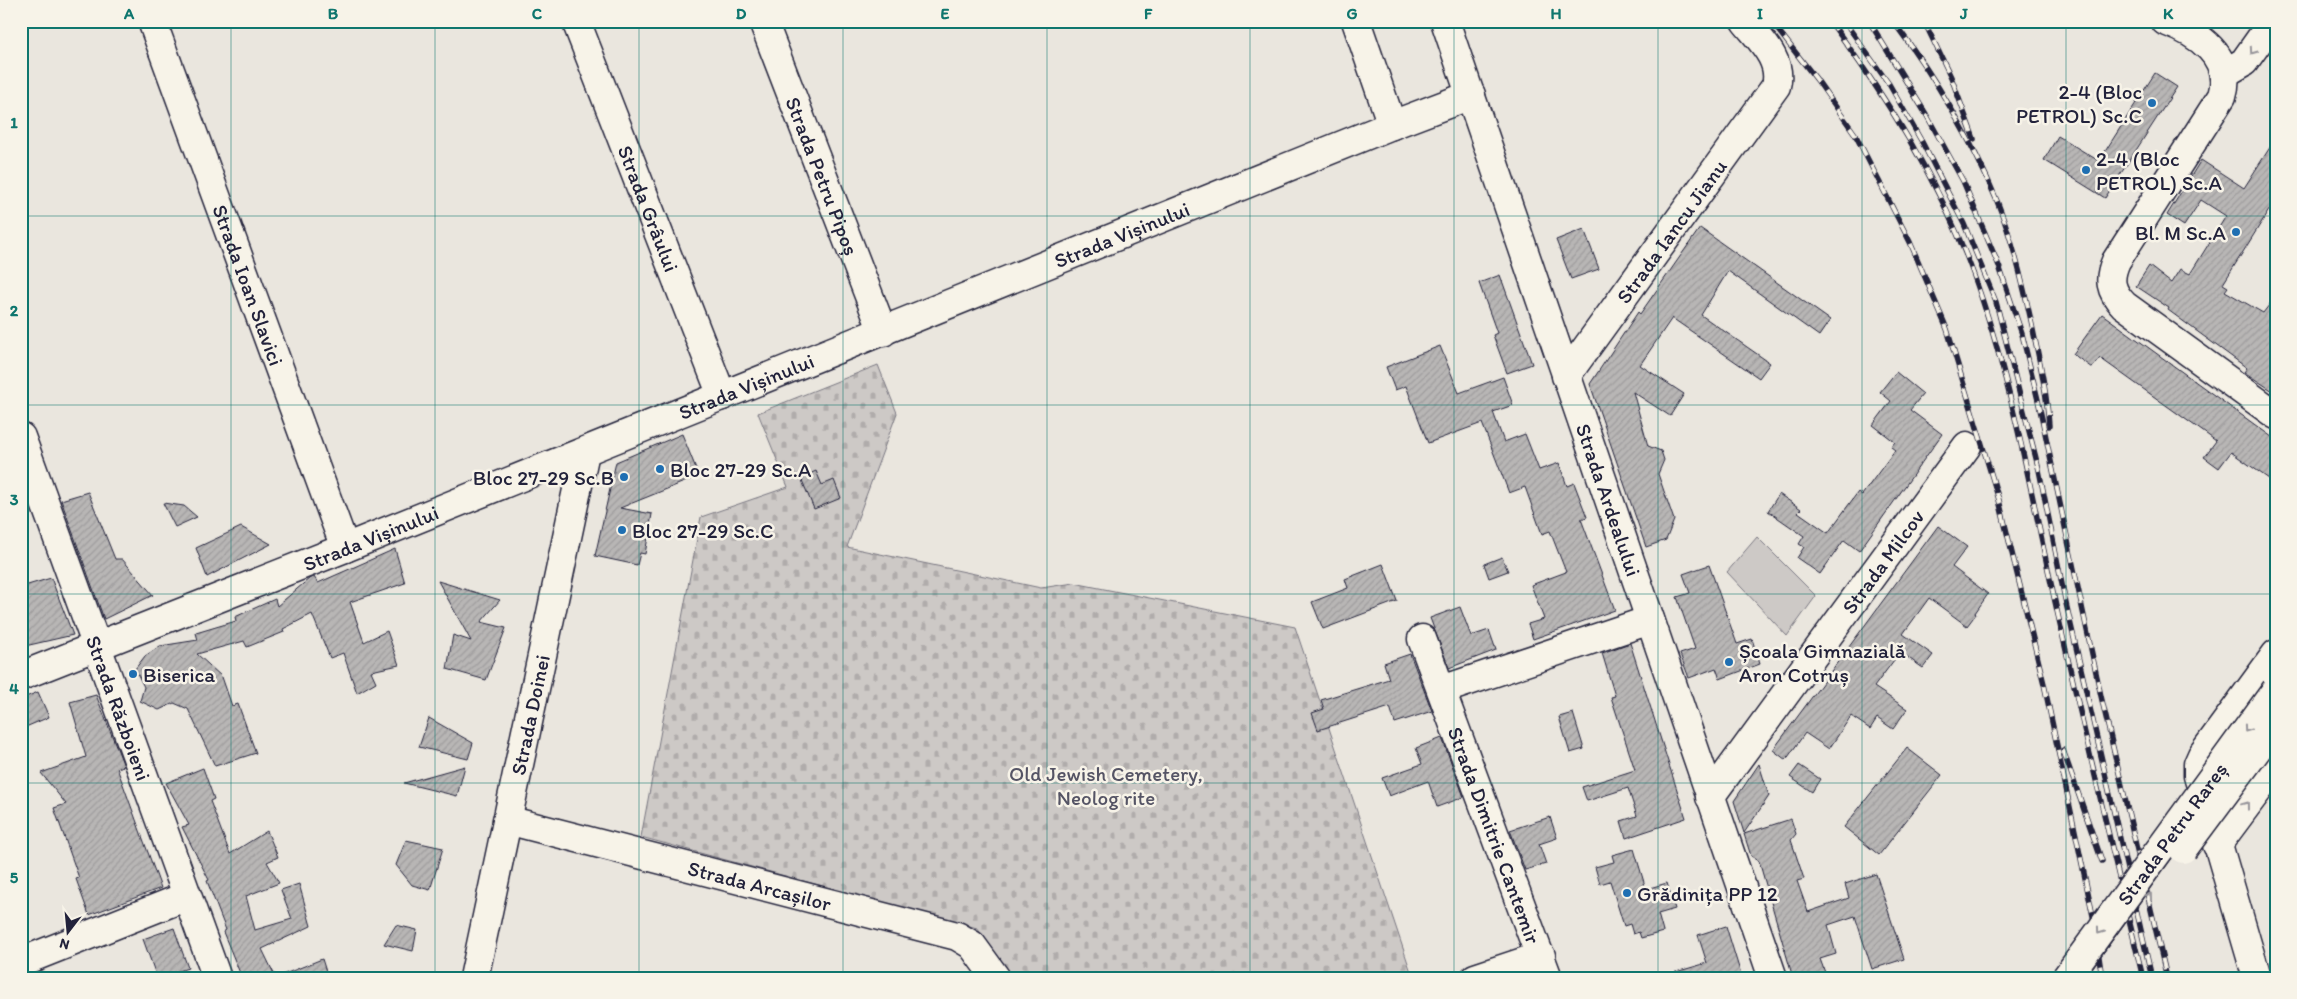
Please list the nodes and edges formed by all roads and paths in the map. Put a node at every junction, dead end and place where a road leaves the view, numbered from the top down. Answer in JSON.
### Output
{"nodes":[{"id":1,"x":152,"y":21,"type":"edge"},
{"id":2,"x":576,"y":21,"type":"edge"},
{"id":3,"x":763,"y":21,"type":"edge"},
{"id":4,"x":1356,"y":21,"type":"edge"},
{"id":5,"x":1446,"y":21,"type":"edge"},
{"id":6,"x":1745,"y":21,"type":"edge"},
{"id":7,"x":2165,"y":21,"type":"edge"},
{"id":8,"x":2273,"y":21,"type":"edge"},
{"id":9,"x":2225,"y":73,"type":"junction"},
{"id":10,"x":1471,"y":95,"type":"junction"},
{"id":11,"x":1392,"y":125,"type":"junction"},
{"id":12,"x":882,"y":332,"type":"junction"},
{"id":13,"x":1566,"y":376,"type":"junction"},
{"id":14,"x":722,"y":396,"type":"junction"},
{"id":15,"x":2276,"y":415,"type":"edge"},
{"id":16,"x":21,"y":436,"type":"edge"},
{"id":17,"x":1967,"y":446,"type":"dead end"},
{"id":18,"x":585,"y":452,"type":"junction"},
{"id":19,"x":345,"y":548,"type":"junction"},
{"id":20,"x":1650,"y":620,"type":"junction"},
{"id":21,"x":1422,"y":639,"type":"dead end"},
{"id":22,"x":96,"y":646,"type":"junction"},
{"id":23,"x":2276,"y":654,"type":"edge"},
{"id":24,"x":21,"y":676,"type":"edge"},
{"id":25,"x":1442,"y":690,"type":"junction"},
{"id":26,"x":2276,"y":690,"type":"edge"},
{"id":27,"x":2276,"y":724,"type":"edge"},
{"id":28,"x":2276,"y":766,"type":"edge"},
{"id":29,"x":1710,"y":797,"type":"junction"},
{"id":30,"x":507,"y":820,"type":"junction"},
{"id":31,"x":2217,"y":845,"type":"junction"},
{"id":32,"x":187,"y":896,"type":"junction"},
{"id":33,"x":21,"y":962,"type":"edge"},
{"id":34,"x":1544,"y":967,"type":"edge"},
{"id":35,"x":217,"y":978,"type":"edge"},
{"id":36,"x":474,"y":978,"type":"edge"},
{"id":37,"x":996,"y":978,"type":"edge"},
{"id":38,"x":1475,"y":978,"type":"edge"},
{"id":39,"x":1773,"y":978,"type":"edge"},
{"id":40,"x":2066,"y":978,"type":"edge"},
{"id":41,"x":2090,"y":978,"type":"edge"},
{"id":42,"x":2257,"y":978,"type":"edge"}],
"edges":[{"from":1,"to":19,"type":"street","name":"Strada Ioan Slavici"},
{"from":2,"to":14,"type":"street","name":"Strada Grâului"},
{"from":3,"to":12,"type":"street","name":"Strada Petru Pipoș"},
{"from":4,"to":11,"type":"street"},
{"from":5,"to":10,"type":"street","name":"Strada Ardealului"},
{"from":6,"to":13,"type":"street","name":"Strada Iancu Jianu"},
{"from":7,"to":9,"type":"street"},
{"from":8,"to":9,"type":"street","one_way":true},
{"from":9,"to":15,"type":"street"},
{"from":10,"to":11,"type":"street","name":"Strada Vișinului"},
{"from":10,"to":13,"type":"street","name":"Strada Ardealului"},
{"from":11,"to":12,"type":"street","name":"Strada Vișinului"},
{"from":12,"to":14,"type":"street","name":"Strada Vișinului"},
{"from":13,"to":20,"type":"street","name":"Strada Ardealului"},
{"from":14,"to":18,"type":"street","name":"Strada Vișinului"},
{"from":16,"to":22,"type":"street","name":"Strada Războieni"},
{"from":17,"to":29,"type":"street","name":"Strada Milcov"},
{"from":18,"to":19,"type":"street","name":"Strada Vișinului"},
{"from":18,"to":30,"type":"street","name":"Strada Doinei"},
{"from":19,"to":22,"type":"street","name":"Strada Vișinului"},
{"from":20,"to":25,"type":"street"},
{"from":20,"to":29,"type":"street","name":"Strada Ardealului"},
{"from":21,"to":25,"type":"street","name":"Strada Dimitrie Cantemir"},
{"from":22,"to":24,"type":"street","name":"Strada Vișinului"},
{"from":22,"to":32,"type":"street","name":"Strada Războieni"},
{"from":23,"to":31,"type":"street"},
{"from":25,"to":34,"type":"street","name":"Strada Dimitrie Cantemir"},
{"from":26,"to":40,"type":"street","name":"Strada Petru Rareș","one_way":true,"bridge":true},
{"from":41,"to":27,"type":"street","name":"Strada Petru Rareș","one_way":true,"bridge":true},
{"from":31,"to":28,"type":"street","one_way":true},
{"from":29,"to":39,"type":"street","name":"Strada Ardealului"},
{"from":30,"to":36,"type":"street","name":"Strada Doinei"},
{"from":30,"to":37,"type":"street","name":"Strada Arcașilor"},
{"from":31,"to":42,"type":"street"},
{"from":32,"to":33,"type":"street"},
{"from":32,"to":35,"type":"street","name":"Strada Războieni"},
{"from":34,"to":38,"type":"street"}]}
